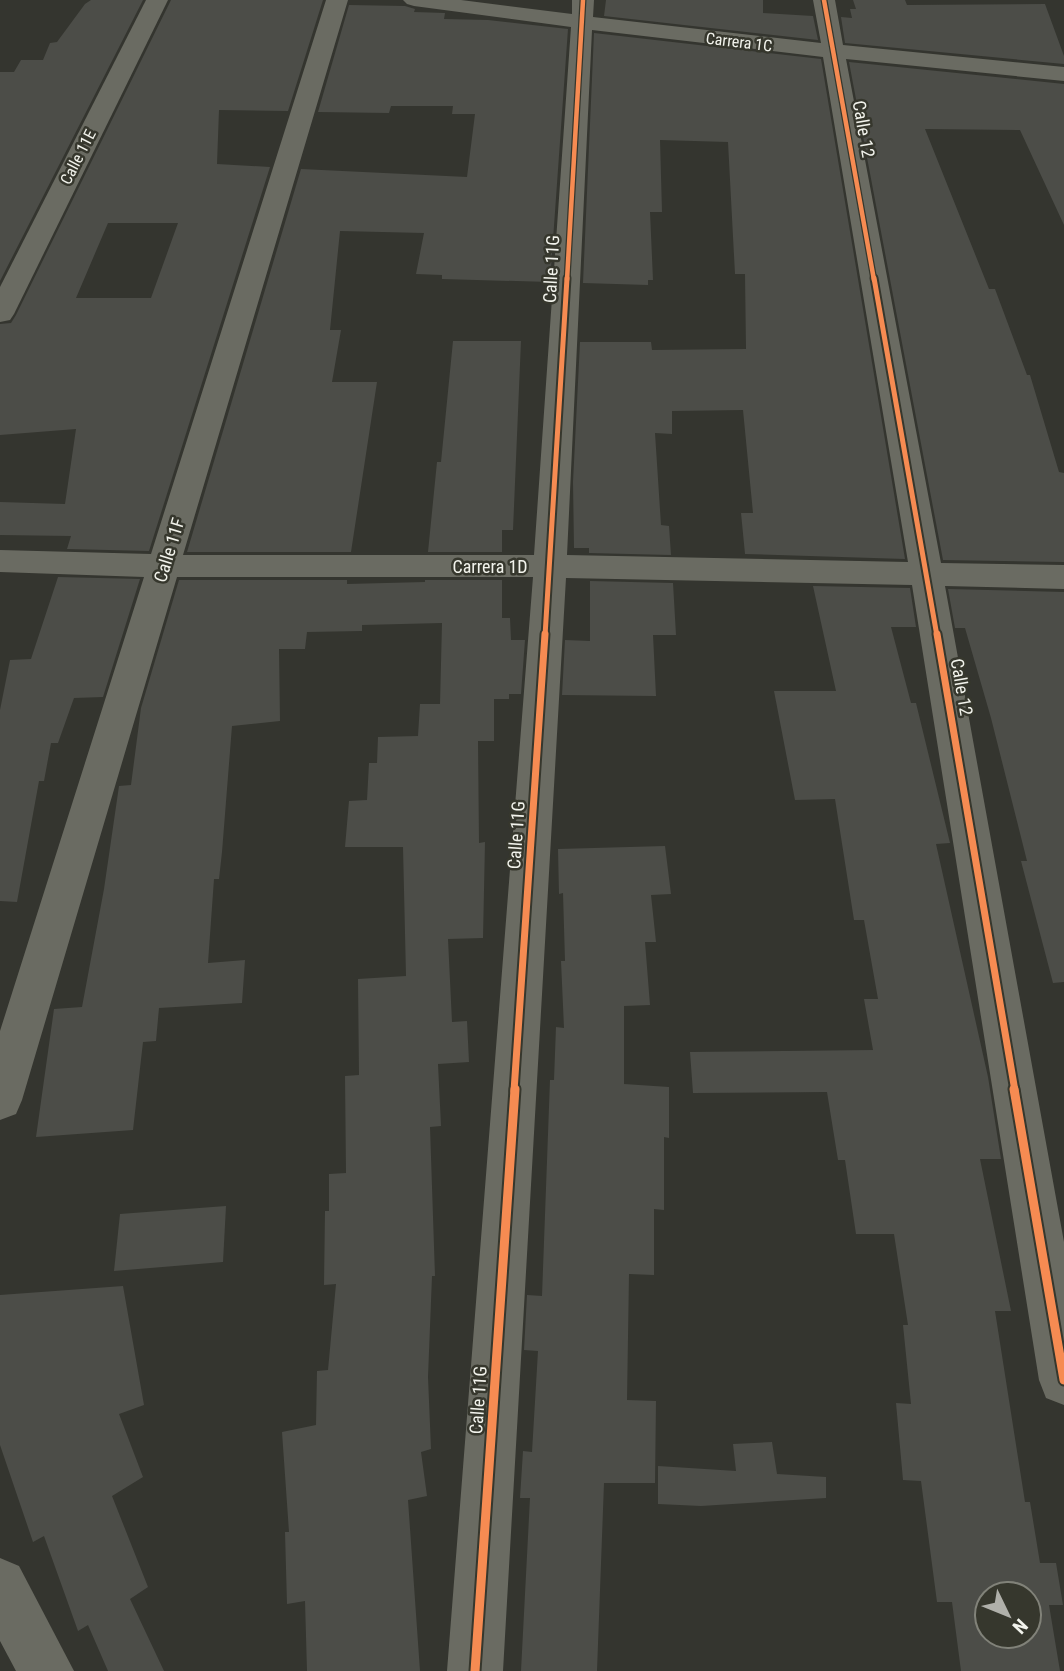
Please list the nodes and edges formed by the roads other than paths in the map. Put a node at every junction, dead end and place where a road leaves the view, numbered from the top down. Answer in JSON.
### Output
{"nodes":[{"id":1,"x":157,"y":0,"type":"edge"},
{"id":2,"x":337,"y":0,"type":"edge"},
{"id":3,"x":414,"y":0,"type":"edge"},
{"id":4,"x":824,"y":0,"type":"edge"},
{"id":5,"x":582,"y":12,"type":"edge"},
{"id":6,"x":834,"y":53,"type":"junction"},
{"id":7,"x":1064,"y":74,"type":"edge"},
{"id":8,"x":0,"y":314,"type":"edge"},
{"id":9,"x":0,"y":561,"type":"edge"},
{"id":10,"x":164,"y":566,"type":"junction"},
{"id":11,"x":550,"y":566,"type":"junction"},
{"id":12,"x":927,"y":575,"type":"junction"},
{"id":13,"x":1064,"y":577,"type":"edge"},
{"id":14,"x":0,"y":1100,"type":"edge"},
{"id":15,"x":1064,"y":1380,"type":"edge"},
{"id":16,"x":0,"y":1585,"type":"edge"},
{"id":17,"x":46,"y":1671,"type":"edge"},
{"id":18,"x":475,"y":1671,"type":"edge"}],
"edges":[{"from":1,"to":8,"type":"street","name":"Calle 11E"},
{"from":2,"to":10,"type":"street","name":"Calle 11F"},
{"from":3,"to":5,"type":"street","name":"Carrera 1C"},
{"from":4,"to":6,"type":"street","name":"Calle 12"},
{"from":5,"to":6,"type":"street","name":"Carrera 1C"},
{"from":5,"to":11,"type":"street","name":"Calle 11G"},
{"from":6,"to":7,"type":"street","name":"Carrera 1C"},
{"from":6,"to":12,"type":"street","name":"Calle 12"},
{"from":9,"to":10,"type":"street","name":"Carrera 1D"},
{"from":10,"to":11,"type":"street","name":"Carrera 1D"},
{"from":10,"to":14,"type":"street","name":"Calle 11F"},
{"from":11,"to":12,"type":"street","name":"Carrera 1D"},
{"from":11,"to":18,"type":"street","name":"Calle 11G"},
{"from":12,"to":13,"type":"street","name":"Carrera 1D"},
{"from":12,"to":15,"type":"street","name":"Calle 12"},
{"from":16,"to":17,"type":"street"}]}
